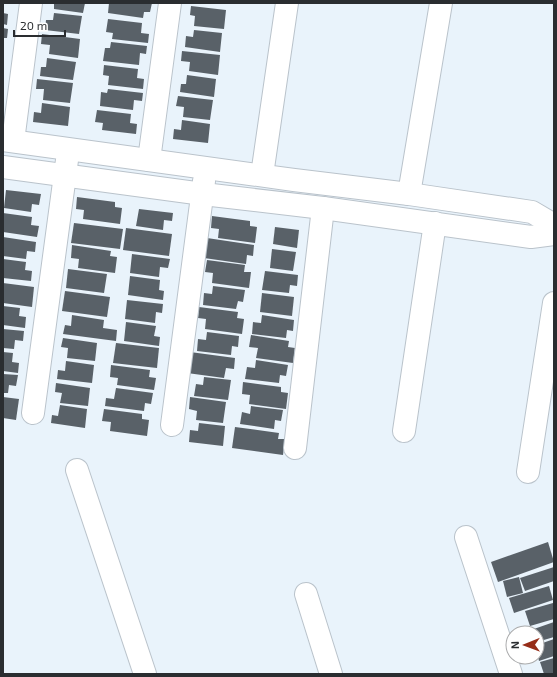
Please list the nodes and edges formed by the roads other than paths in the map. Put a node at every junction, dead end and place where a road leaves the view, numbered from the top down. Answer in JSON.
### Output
{"nodes":[{"id":1,"x":31,"y":3,"type":"edge"},
{"id":2,"x":170,"y":3,"type":"edge"},
{"id":3,"x":287,"y":3,"type":"edge"},
{"id":4,"x":441,"y":3,"type":"edge"},
{"id":5,"x":8,"y":141,"type":"edge"},
{"id":6,"x":68,"y":149,"type":"junction"},
{"id":7,"x":149,"y":160,"type":"junction"},
{"id":8,"x":3,"y":167,"type":"edge"},
{"id":9,"x":206,"y":168,"type":"junction"},
{"id":10,"x":65,"y":175,"type":"junction"},
{"id":11,"x":262,"y":175,"type":"junction"},
{"id":12,"x":203,"y":194,"type":"junction"},
{"id":13,"x":409,"y":194,"type":"junction"},
{"id":14,"x":324,"y":208,"type":"junction"},
{"id":15,"x":435,"y":224,"type":"junction"},
{"id":16,"x":554,"y":225,"type":"edge"},
{"id":17,"x":554,"y":234,"type":"edge"},
{"id":18,"x":554,"y":303,"type":"edge"},
{"id":19,"x":33,"y":413,"type":"dead end"},
{"id":20,"x":172,"y":425,"type":"dead end"},
{"id":21,"x":404,"y":431,"type":"dead end"},
{"id":22,"x":295,"y":448,"type":"dead end"},
{"id":23,"x":77,"y":470,"type":"dead end"},
{"id":24,"x":528,"y":472,"type":"dead end"},
{"id":25,"x":466,"y":537,"type":"dead end"},
{"id":26,"x":306,"y":594,"type":"dead end"},
{"id":27,"x":145,"y":674,"type":"edge"},
{"id":28,"x":331,"y":674,"type":"edge"},
{"id":29,"x":511,"y":674,"type":"edge"}],
"edges":[{"from":1,"to":5,"type":"street"},
{"from":2,"to":7,"type":"street"},
{"from":3,"to":11,"type":"street"},
{"from":4,"to":13,"type":"street"},
{"from":5,"to":6,"type":"street"},
{"from":6,"to":7,"type":"street"},
{"from":6,"to":10,"type":"street"},
{"from":7,"to":9,"type":"street"},
{"from":8,"to":10,"type":"street"},
{"from":9,"to":11,"type":"street"},
{"from":9,"to":12,"type":"street"},
{"from":10,"to":12,"type":"street"},
{"from":10,"to":19,"type":"street"},
{"from":11,"to":13,"type":"street"},
{"from":12,"to":14,"type":"street"},
{"from":12,"to":20,"type":"street"},
{"from":13,"to":16,"type":"street"},
{"from":14,"to":15,"type":"street"},
{"from":14,"to":22,"type":"street"},
{"from":15,"to":17,"type":"street"},
{"from":15,"to":21,"type":"street"},
{"from":18,"to":24,"type":"street"},
{"from":23,"to":27,"type":"street"},
{"from":25,"to":29,"type":"street"},
{"from":26,"to":28,"type":"street"}]}
